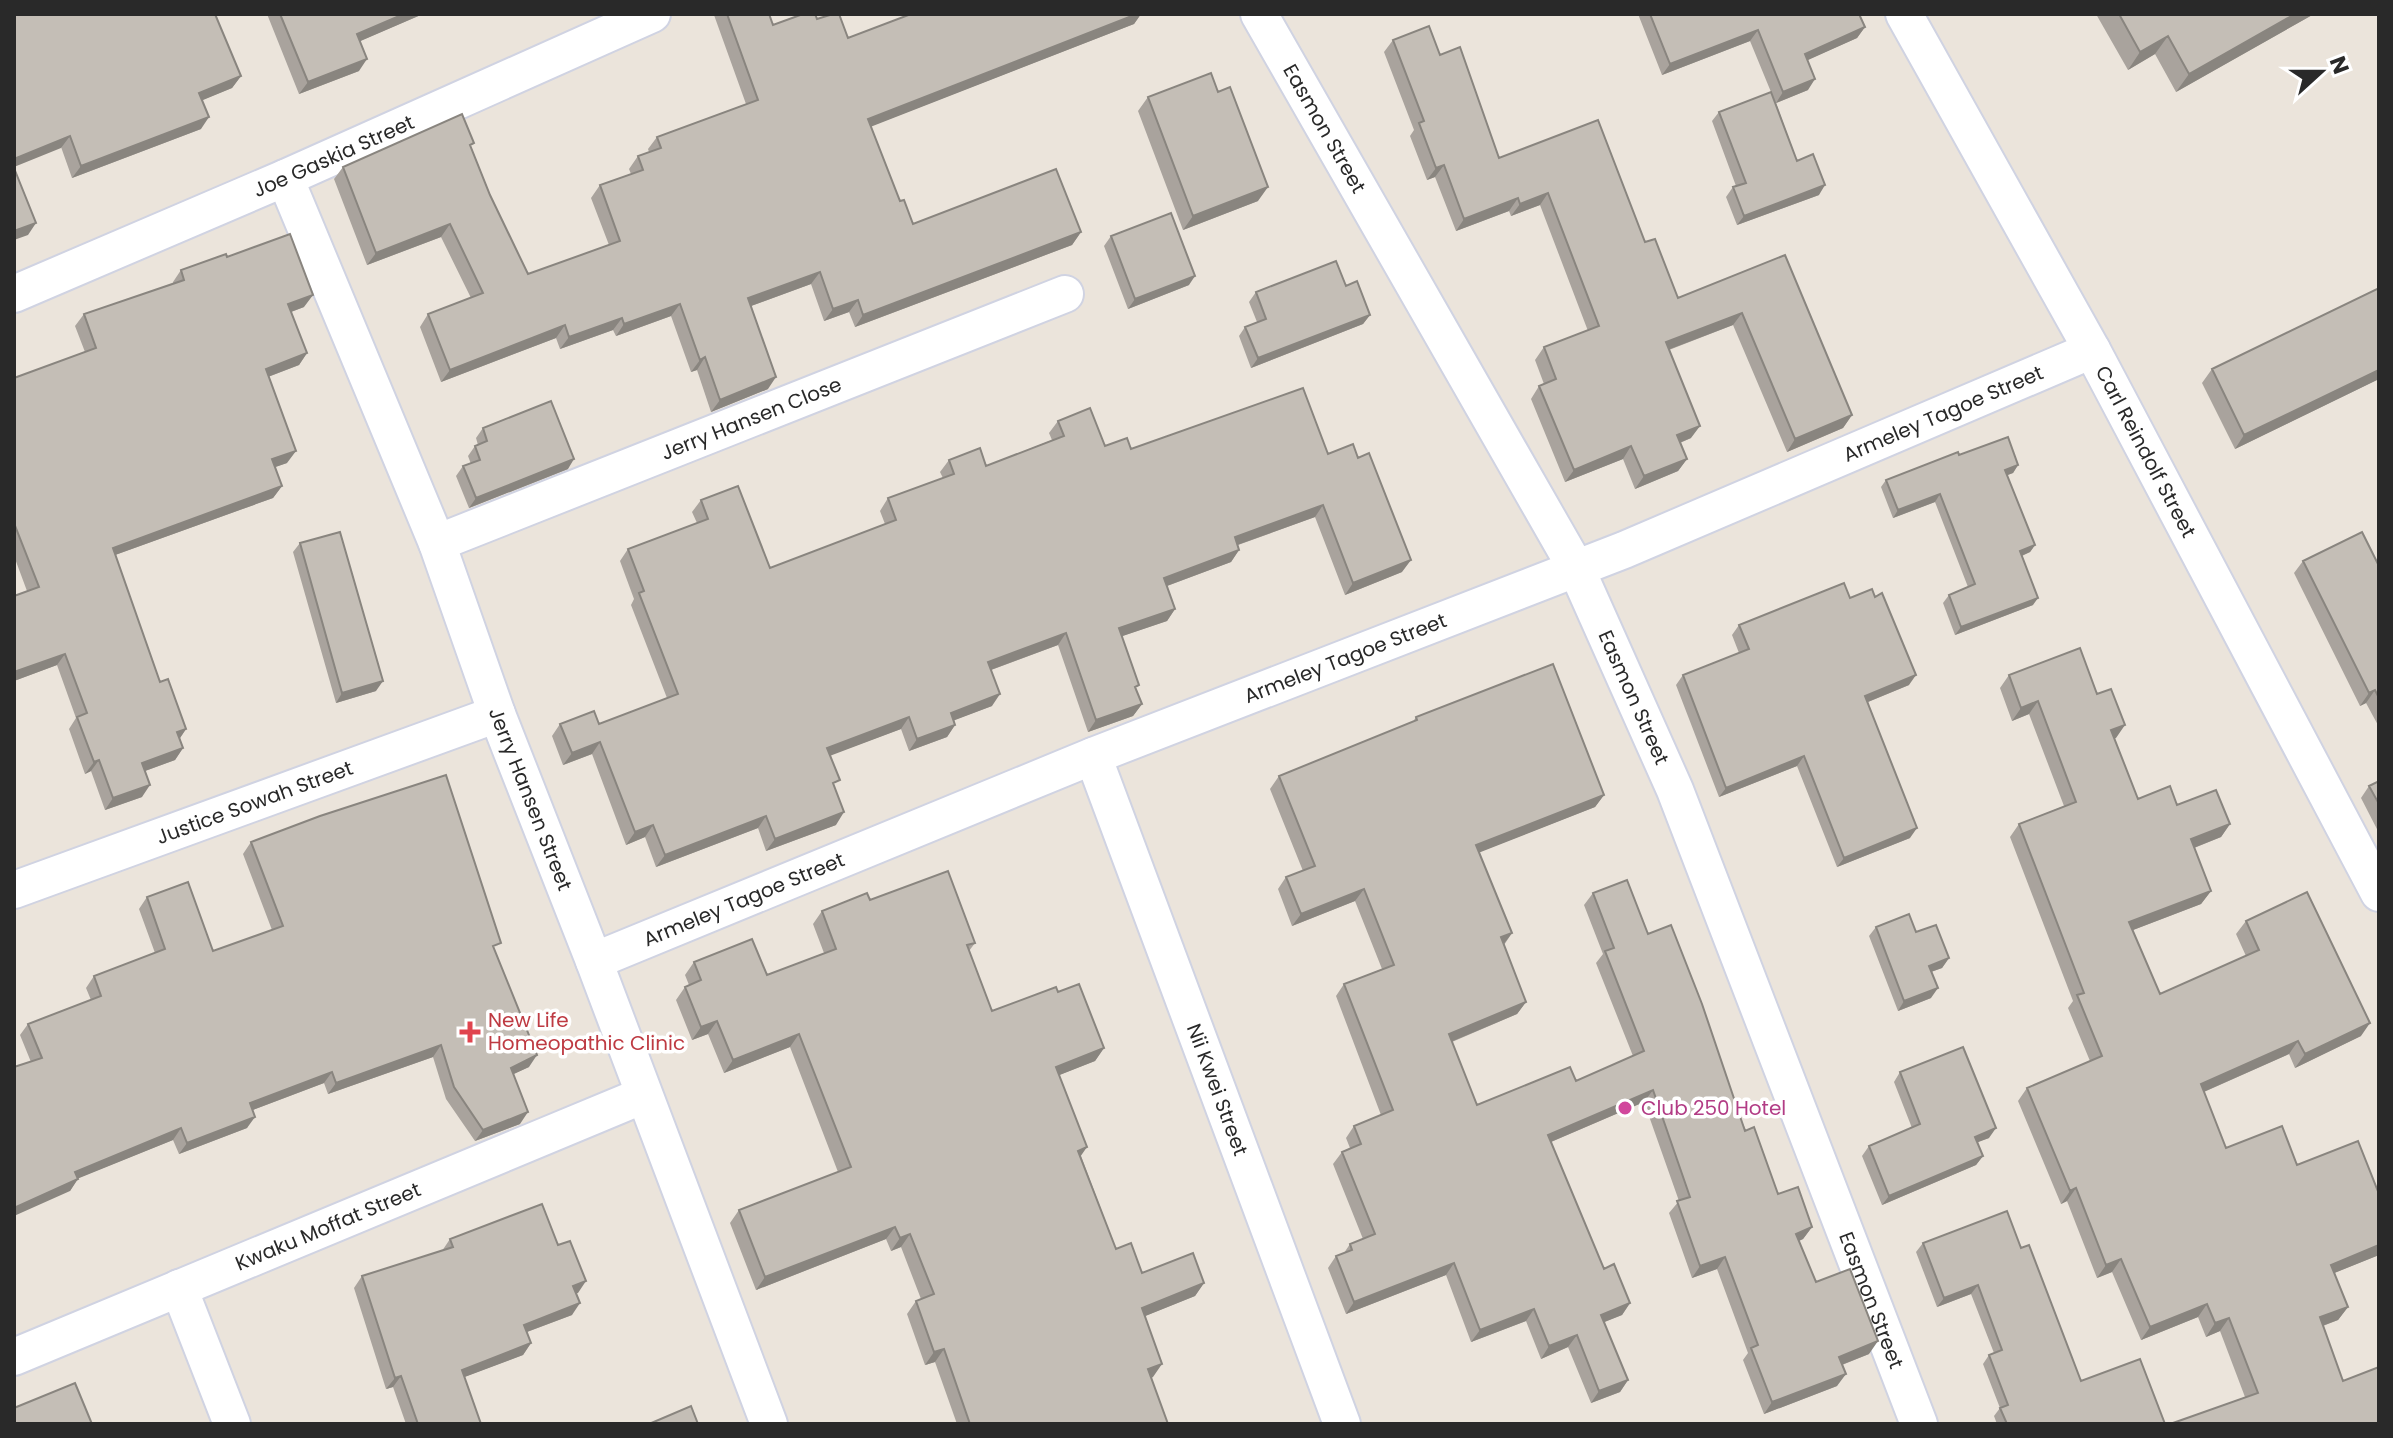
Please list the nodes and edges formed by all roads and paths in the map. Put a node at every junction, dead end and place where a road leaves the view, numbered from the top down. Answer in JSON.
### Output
{"nodes":[{"id":1,"x":652,"y":14,"type":"edge"},
{"id":2,"x":1259,"y":14,"type":"edge"},
{"id":3,"x":1904,"y":14,"type":"edge"},
{"id":4,"x":285,"y":178,"type":"junction"},
{"id":5,"x":14,"y":294,"type":"edge"},
{"id":6,"x":1065,"y":294,"type":"dead end"},
{"id":7,"x":2092,"y":350,"type":"junction"},
{"id":8,"x":437,"y":543,"type":"junction"},
{"id":9,"x":1576,"y":568,"type":"junction"},
{"id":10,"x":497,"y":714,"type":"junction"},
{"id":11,"x":1093,"y":756,"type":"junction"},
{"id":12,"x":14,"y":890,"type":"edge"},
{"id":13,"x":2379,"y":893,"type":"edge"},
{"id":14,"x":594,"y":961,"type":"junction"},
{"id":15,"x":644,"y":1095,"type":"junction"},
{"id":16,"x":179,"y":1288,"type":"junction"},
{"id":17,"x":14,"y":1357,"type":"edge"},
{"id":18,"x":232,"y":1424,"type":"edge"},
{"id":19,"x":769,"y":1424,"type":"edge"},
{"id":20,"x":1342,"y":1424,"type":"edge"},
{"id":21,"x":1919,"y":1424,"type":"edge"}],
"edges":[{"from":1,"to":4,"type":"street","name":"Joe Gaskia Street"},
{"from":2,"to":9,"type":"street","name":"Easmon Street"},
{"from":3,"to":7,"type":"street","name":"Carl Reindolf Street"},
{"from":4,"to":5,"type":"street","name":"Joe Gaskia Street"},
{"from":4,"to":8,"type":"street","name":"Jerry Hansen Street"},
{"from":6,"to":8,"type":"street","name":"Jerry Hansen Close"},
{"from":7,"to":9,"type":"street","name":"Armeley Tagoe Street"},
{"from":7,"to":13,"type":"street","name":"Carl Reindolf Street"},
{"from":8,"to":10,"type":"street","name":"Jerry Hansen Street"},
{"from":9,"to":11,"type":"street","name":"Armeley Tagoe Street"},
{"from":9,"to":21,"type":"street","name":"Easmon Street"},
{"from":10,"to":12,"type":"street","name":"Justice Sowah Street"},
{"from":10,"to":14,"type":"street","name":"Jerry Hansen Street"},
{"from":11,"to":14,"type":"street","name":"Armeley Tagoe Street"},
{"from":11,"to":20,"type":"street","name":"Nii Kwei Street"},
{"from":14,"to":15,"type":"street","name":"Jerry Hansen Street"},
{"from":15,"to":16,"type":"street","name":"Kwaku Moffat Street"},
{"from":15,"to":19,"type":"street","name":"Jerry Hansen Street"},
{"from":16,"to":17,"type":"street","name":"Kwaku Moffat Street"},
{"from":16,"to":18,"type":"street"}]}
